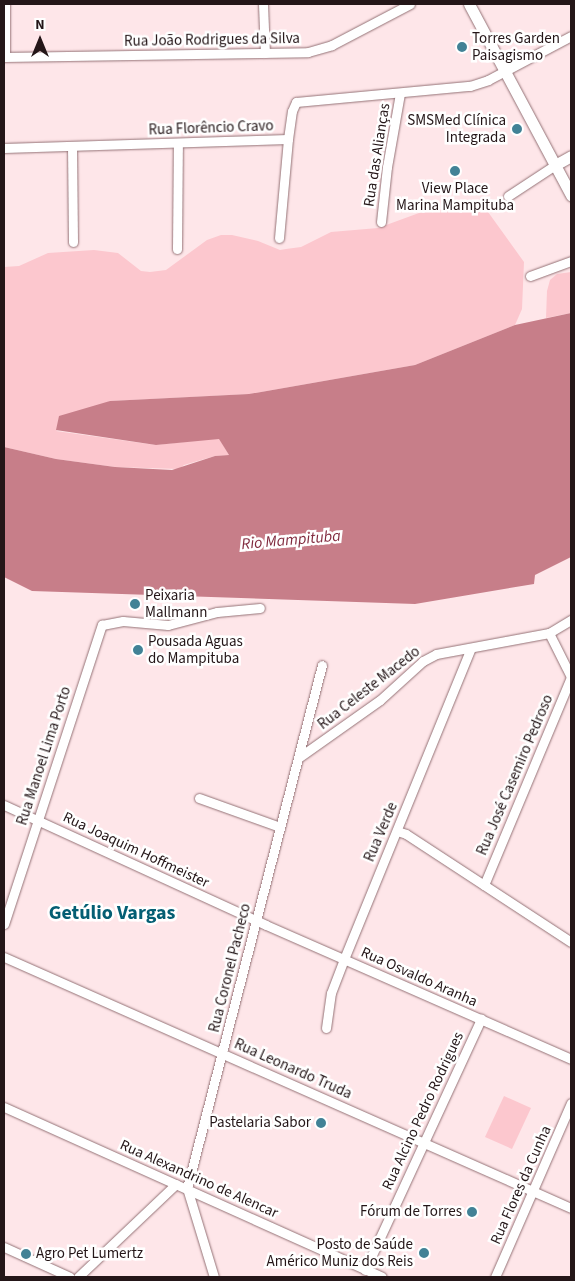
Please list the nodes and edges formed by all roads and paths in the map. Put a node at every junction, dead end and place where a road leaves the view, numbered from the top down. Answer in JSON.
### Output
{"nodes":[{"id":1,"x":5,"y":4,"type":"edge"},
{"id":2,"x":263,"y":4,"type":"edge"},
{"id":3,"x":410,"y":4,"type":"edge"},
{"id":4,"x":468,"y":4,"type":"edge"},
{"id":5,"x":571,"y":36,"type":"edge"},
{"id":6,"x":264,"y":53,"type":"junction"},
{"id":7,"x":4,"y":57,"type":"edge"},
{"id":8,"x":505,"y":72,"type":"junction"},
{"id":9,"x":400,"y":93,"type":"junction"},
{"id":10,"x":288,"y":139,"type":"junction"},
{"id":11,"x":178,"y":144,"type":"junction"},
{"id":12,"x":72,"y":146,"type":"junction"},
{"id":13,"x":4,"y":148,"type":"edge"},
{"id":14,"x":571,"y":156,"type":"edge"},
{"id":15,"x":555,"y":165,"type":"junction"},
{"id":16,"x":571,"y":195,"type":"edge"},
{"id":17,"x":508,"y":196,"type":"dead end"},
{"id":18,"x":381,"y":222,"type":"dead end"},
{"id":19,"x":279,"y":238,"type":"dead end"},
{"id":20,"x":73,"y":242,"type":"dead end"},
{"id":21,"x":177,"y":249,"type":"dead end"},
{"id":22,"x":571,"y":261,"type":"edge"},
{"id":23,"x":530,"y":276,"type":"dead end"},
{"id":24,"x":260,"y":608,"type":"dead end"},
{"id":25,"x":571,"y":620,"type":"edge"},
{"id":26,"x":549,"y":632,"type":"junction"},
{"id":27,"x":471,"y":648,"type":"junction"},
{"id":28,"x":322,"y":665,"type":"dead end"},
{"id":29,"x":571,"y":677,"type":"edge"},
{"id":30,"x":298,"y":758,"type":"junction"},
{"id":31,"x":199,"y":798,"type":"dead end"},
{"id":32,"x":4,"y":804,"type":"edge"},
{"id":33,"x":37,"y":820,"type":"junction"},
{"id":34,"x":280,"y":827,"type":"junction"},
{"id":35,"x":397,"y":831,"type":"junction"},
{"id":36,"x":484,"y":885,"type":"junction"},
{"id":37,"x":256,"y":920,"type":"junction"},
{"id":38,"x":4,"y":924,"type":"edge"},
{"id":39,"x":571,"y":942,"type":"edge"},
{"id":40,"x":4,"y":957,"type":"edge"},
{"id":41,"x":344,"y":959,"type":"junction"},
{"id":42,"x":481,"y":1019,"type":"junction"},
{"id":43,"x":326,"y":1028,"type":"dead end"},
{"id":44,"x":222,"y":1052,"type":"junction"},
{"id":45,"x":571,"y":1059,"type":"edge"},
{"id":46,"x":571,"y":1103,"type":"edge"},
{"id":47,"x":4,"y":1107,"type":"edge"},
{"id":48,"x":424,"y":1143,"type":"junction"},
{"id":49,"x":176,"y":1184,"type":"junction"},
{"id":50,"x":187,"y":1188,"type":"junction"},
{"id":51,"x":534,"y":1191,"type":"junction"},
{"id":52,"x":571,"y":1208,"type":"edge"},
{"id":53,"x":4,"y":1247,"type":"edge"},
{"id":54,"x":365,"y":1270,"type":"junction"},
{"id":55,"x":70,"y":1277,"type":"edge"},
{"id":56,"x":78,"y":1277,"type":"edge"},
{"id":57,"x":214,"y":1277,"type":"edge"},
{"id":58,"x":382,"y":1277,"type":"edge"},
{"id":59,"x":495,"y":1277,"type":"edge"}],
"edges":[{"from":1,"to":7,"type":"street"},
{"from":2,"to":6,"type":"street"},
{"from":3,"to":6,"type":"street","name":"Rua João Rodrigues da Silva"},
{"from":4,"to":8,"type":"main road"},
{"from":5,"to":8,"type":"street","name":"Rua Florêncio Cravo"},
{"from":6,"to":7,"type":"street","name":"Rua João Rodrigues da Silva"},
{"from":8,"to":9,"type":"street","name":"Rua Florêncio Cravo"},
{"from":8,"to":15,"type":"main road"},
{"from":9,"to":10,"type":"street","name":"Rua Florêncio Cravo"},
{"from":9,"to":18,"type":"street","name":"Rua das Alianças"},
{"from":10,"to":11,"type":"street","name":"Rua Florêncio Cravo"},
{"from":10,"to":19,"type":"street"},
{"from":11,"to":12,"type":"street","name":"Rua Florêncio Cravo"},
{"from":11,"to":21,"type":"street"},
{"from":12,"to":13,"type":"street","name":"Rua Florêncio Cravo"},
{"from":12,"to":20,"type":"street"},
{"from":14,"to":15,"type":"main road"},
{"from":15,"to":16,"type":"main road"},
{"from":15,"to":17,"type":"street"},
{"from":22,"to":23,"type":"street"},
{"from":24,"to":33,"type":"street","name":"Rua Manoel Lima Porto"},
{"from":25,"to":26,"type":"street","name":"Rua Celeste Macedo"},
{"from":26,"to":27,"type":"street","name":"Rua Celeste Macedo"},
{"from":26,"to":29,"type":"street"},
{"from":27,"to":30,"type":"street","name":"Rua Celeste Macedo"},
{"from":27,"to":35,"type":"street","name":"Rua Verde"},
{"from":28,"to":30,"type":"street","name":"Rua Coronel Pacheco"},
{"from":29,"to":36,"type":"street","name":"Rua José Casemiro Pedroso"},
{"from":30,"to":34,"type":"street","name":"Rua Coronel Pacheco"},
{"from":31,"to":34,"type":"street"},
{"from":32,"to":33,"type":"street","name":"Rua Joaquim Hoffmeister"},
{"from":33,"to":37,"type":"street","name":"Rua Joaquim Hoffmeister"},
{"from":33,"to":38,"type":"street","name":"Rua Manoel Lima Porto"},
{"from":34,"to":37,"type":"street","name":"Rua Coronel Pacheco"},
{"from":35,"to":36,"type":"street"},
{"from":35,"to":41,"type":"street","name":"Rua Verde"},
{"from":36,"to":39,"type":"street"},
{"from":37,"to":41,"type":"street","name":"Rua Osvaldo Aranha"},
{"from":37,"to":44,"type":"street","name":"Rua Coronel Pacheco"},
{"from":40,"to":44,"type":"street","name":"Rua Leonardo Truda"},
{"from":41,"to":42,"type":"street","name":"Rua Osvaldo Aranha"},
{"from":41,"to":43,"type":"street","name":"Rua Verde"},
{"from":42,"to":45,"type":"street","name":"Rua Osvaldo Aranha"},
{"from":42,"to":48,"type":"street","name":"Rua Alcino Pedro Rodrigues"},
{"from":44,"to":48,"type":"street","name":"Rua Leonardo Truda"},
{"from":44,"to":50,"type":"street","name":"Rua Coronel Pacheco"},
{"from":46,"to":51,"type":"street","name":"Rua Flores da Cunha"},
{"from":47,"to":49,"type":"street","name":"Rua Alexandrino de Alencar"},
{"from":48,"to":51,"type":"street","name":"Rua Leonardo Truda"},
{"from":48,"to":54,"type":"street","name":"Rua Alcino Pedro Rodrigues"},
{"from":49,"to":50,"type":"street","name":"Rua Alexandrino de Alencar"},
{"from":49,"to":56,"type":"street"},
{"from":50,"to":54,"type":"street","name":"Rua Alexandrino de Alencar"},
{"from":50,"to":57,"type":"street"},
{"from":51,"to":52,"type":"street","name":"Rua Leonardo Truda"},
{"from":51,"to":59,"type":"street","name":"Rua Flores da Cunha"},
{"from":53,"to":55,"type":"street"},
{"from":54,"to":58,"type":"street","name":"Rua Alexandrino de Alencar"}]}
